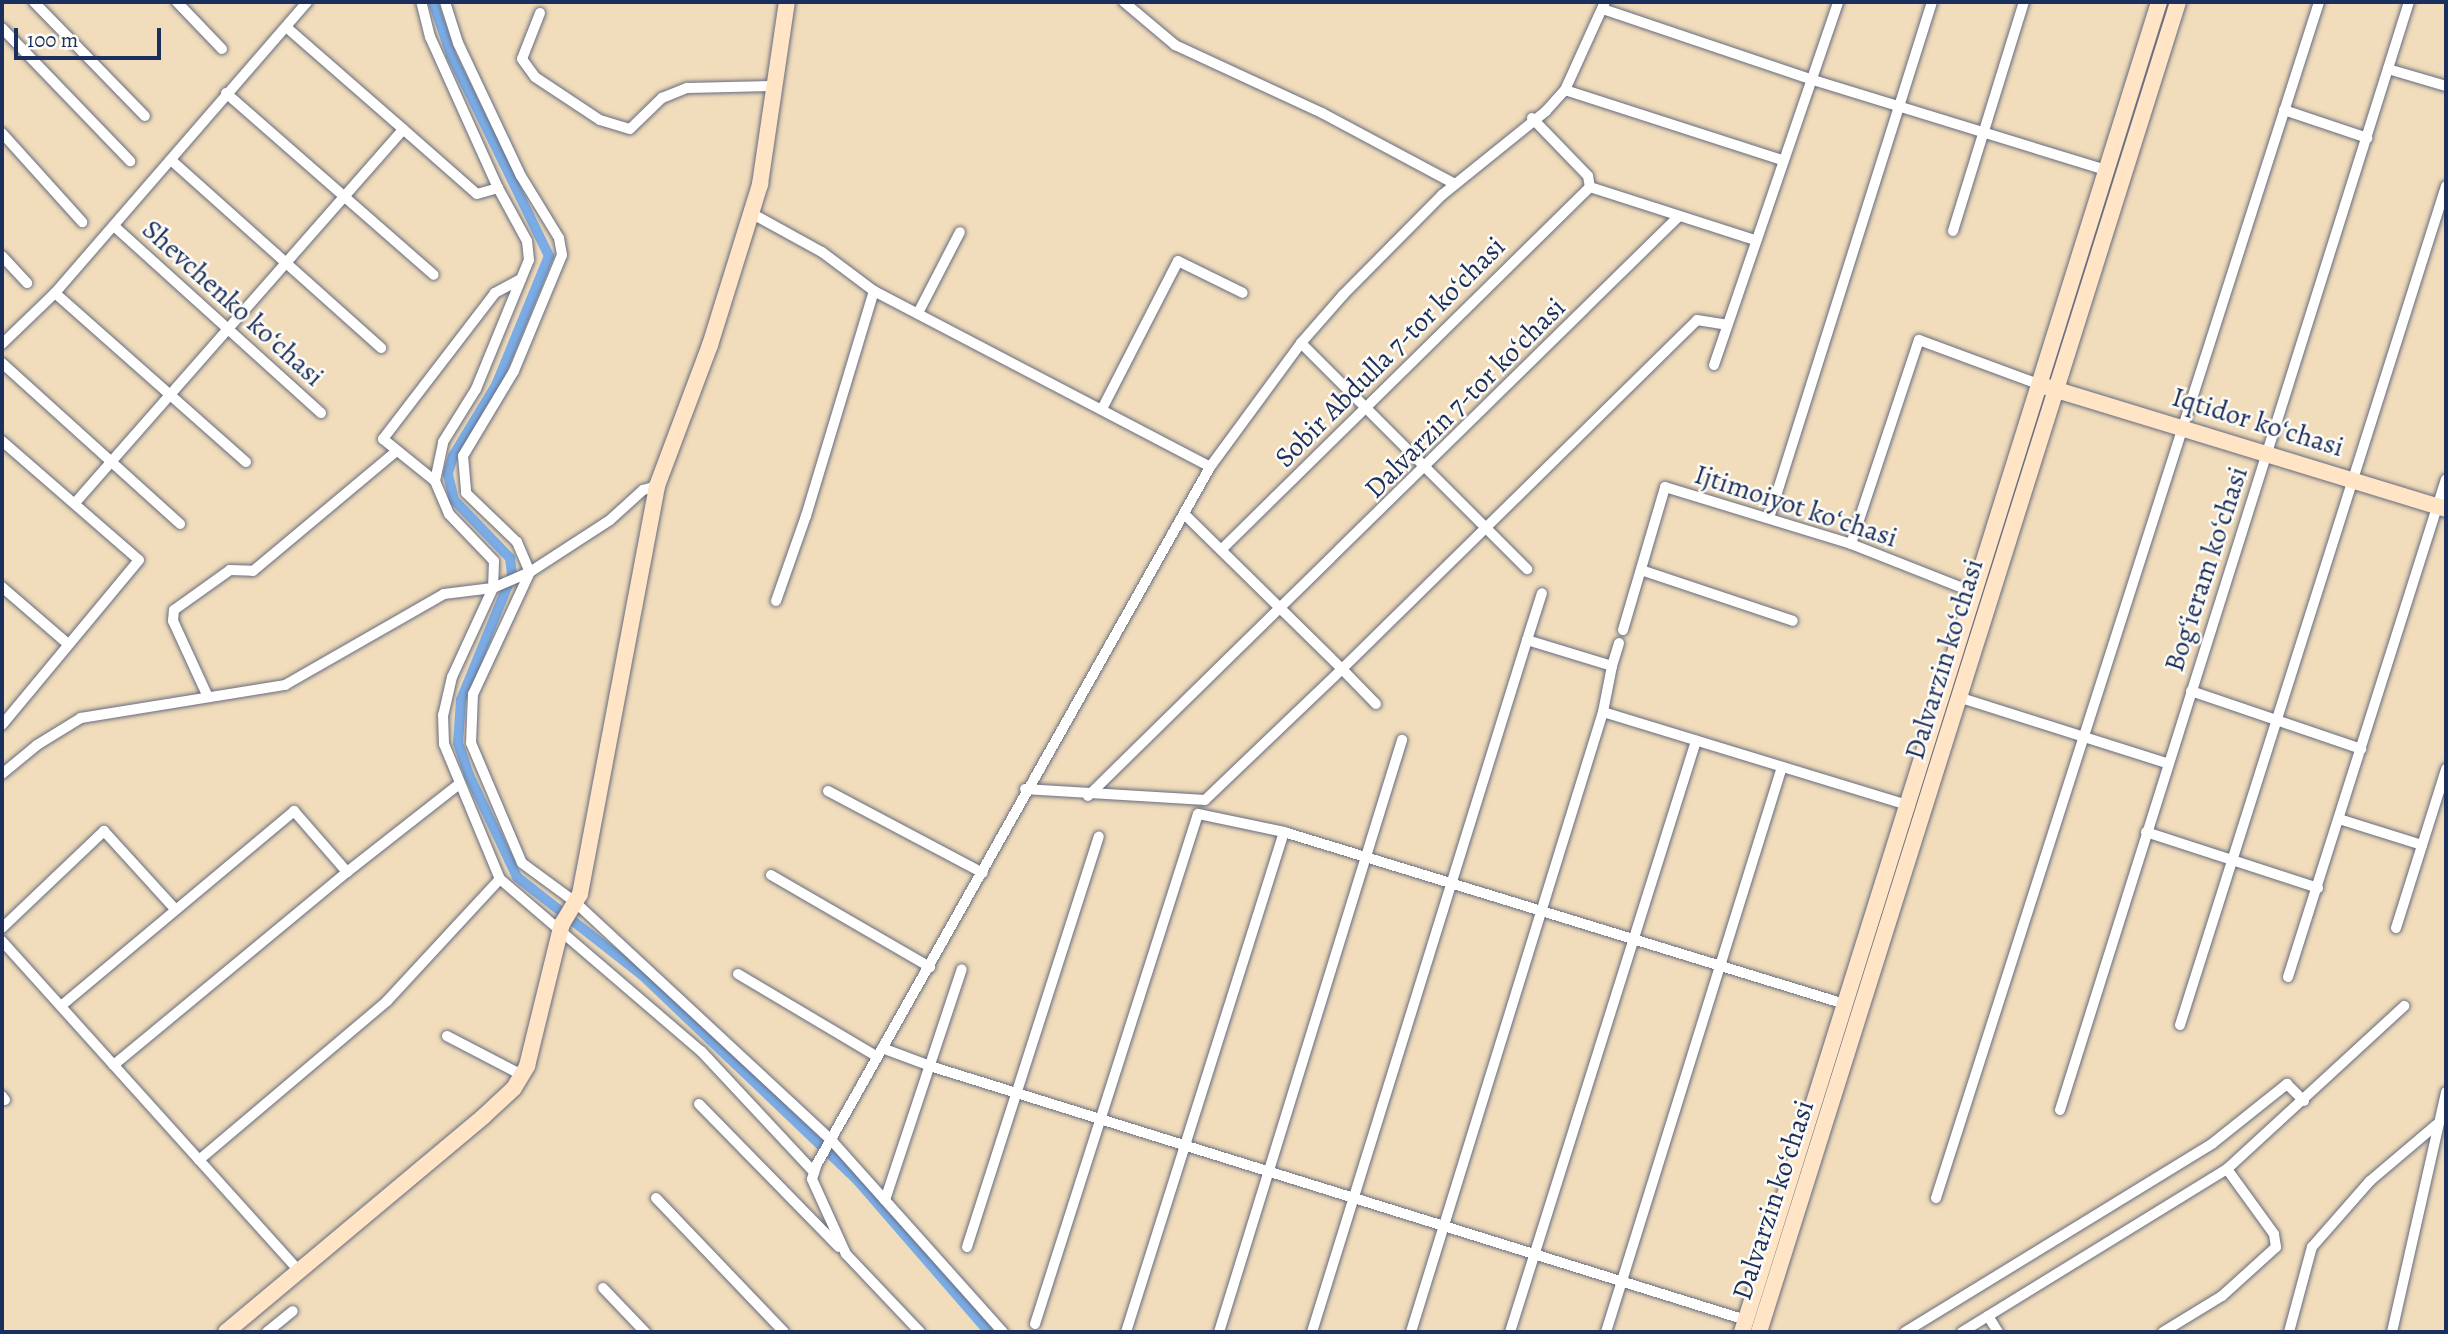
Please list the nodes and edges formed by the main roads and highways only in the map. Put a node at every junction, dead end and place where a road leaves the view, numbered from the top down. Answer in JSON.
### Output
{"nodes":[{"id":1,"x":787,"y":2,"type":"edge"},
{"id":2,"x":2159,"y":2,"type":"edge"},
{"id":3,"x":2178,"y":2,"type":"edge"},
{"id":4,"x":2086,"y":266,"type":"junction"},
{"id":5,"x":2038,"y":384,"type":"junction"},
{"id":6,"x":2054,"y":389,"type":"junction"},
{"id":7,"x":2442,"y":508,"type":"edge"},
{"id":8,"x":1908,"y":837,"type":"junction"},
{"id":9,"x":1744,"y":1326,"type":"edge"},
{"id":10,"x":226,"y":1332,"type":"edge"},
{"id":11,"x":1759,"y":1332,"type":"edge"}],
"edges":[{"from":1,"to":10,"type":"main road"},
{"from":2,"to":4,"type":"main road","name":"Dalvarzin koʻchasi"},
{"from":3,"to":4,"type":"main road","name":"Dalvarzin koʻchasi"},
{"from":4,"to":5,"type":"main road","name":"Dalvarzin koʻchasi"},
{"from":4,"to":6,"type":"main road","name":"Dalvarzin koʻchasi"},
{"from":5,"to":6,"type":"main road","name":"Iqtidor koʻchasi"},
{"from":5,"to":8,"type":"main road","name":"Dalvarzin koʻchasi"},
{"from":6,"to":7,"type":"main road","name":"Iqtidor koʻchasi"},
{"from":6,"to":8,"type":"main road","name":"Dalvarzin koʻchasi"},
{"from":8,"to":9,"type":"main road","name":"Dalvarzin koʻchasi"},
{"from":8,"to":11,"type":"main road","name":"Dalvarzin koʻchasi"}]}
